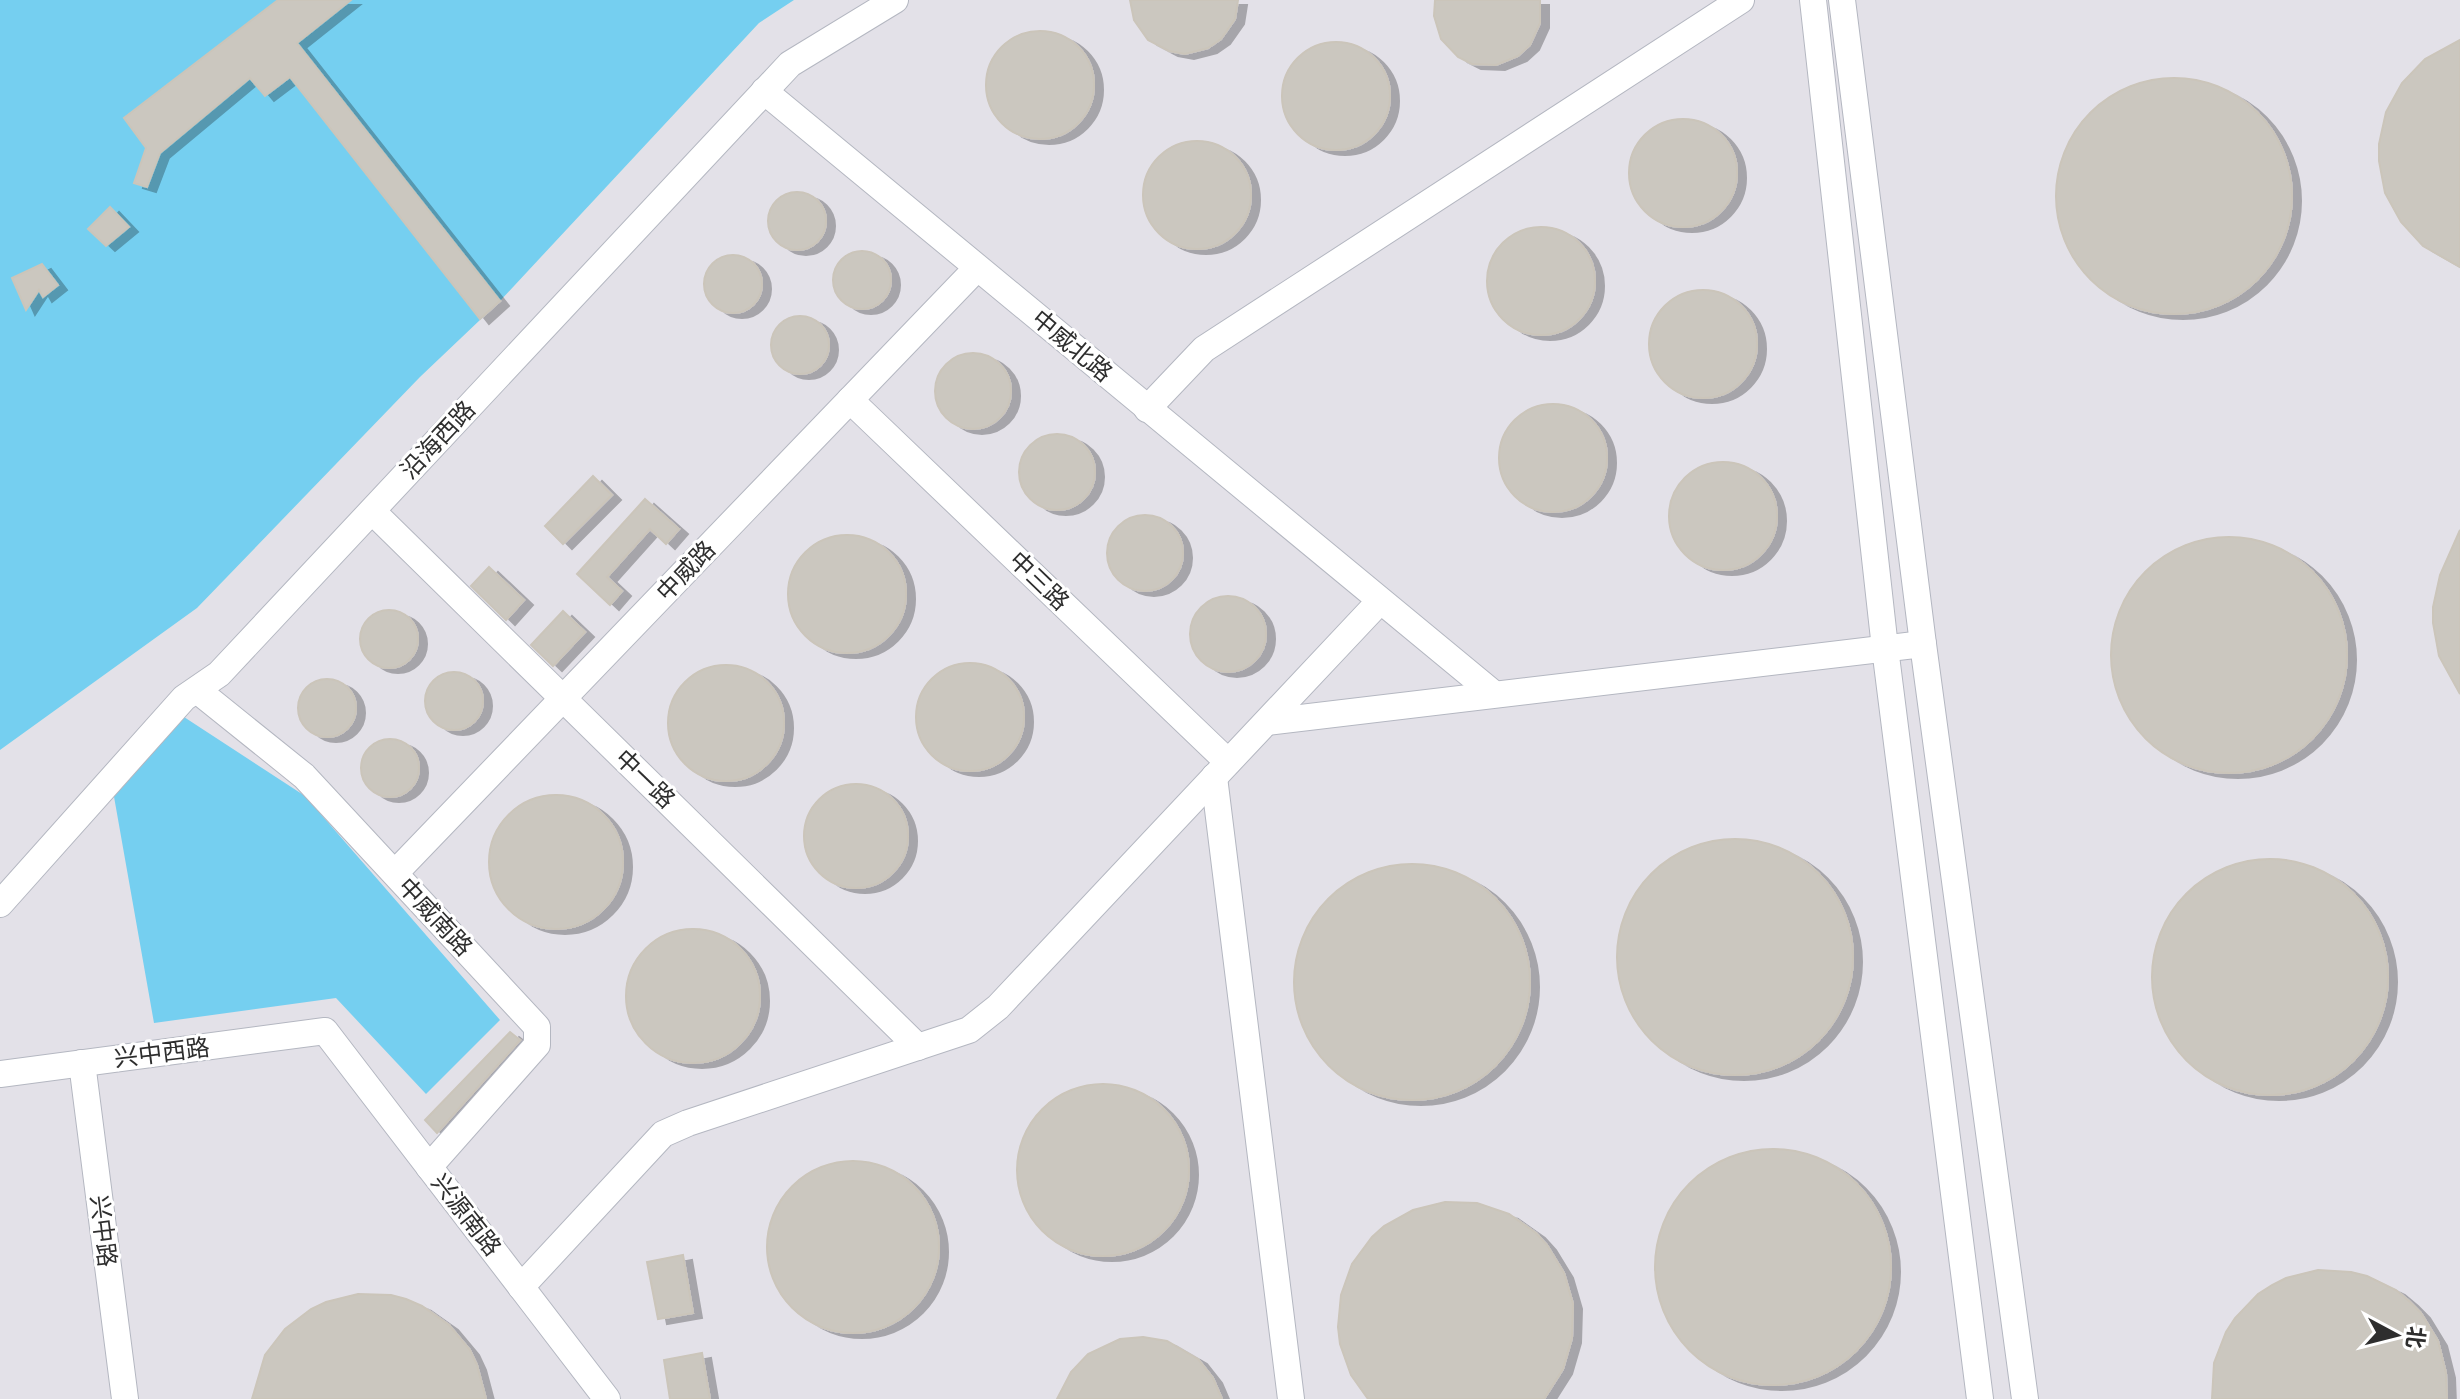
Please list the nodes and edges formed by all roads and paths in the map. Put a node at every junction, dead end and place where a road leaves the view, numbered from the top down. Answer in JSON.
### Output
{"nodes":[{"id":1,"x":895,"y":0,"type":"edge"},
{"id":2,"x":1741,"y":0,"type":"edge"},
{"id":3,"x":1813,"y":0,"type":"edge"},
{"id":4,"x":1842,"y":0,"type":"edge"},
{"id":5,"x":764,"y":91,"type":"junction"},
{"id":6,"x":977,"y":268,"type":"junction"},
{"id":7,"x":850,"y":400,"type":"junction"},
{"id":8,"x":1147,"y":409,"type":"junction"},
{"id":9,"x":372,"y":511,"type":"junction"},
{"id":10,"x":1379,"y":602,"type":"junction"},
{"id":11,"x":1923,"y":644,"type":"junction"},
{"id":12,"x":1885,"y":648,"type":"junction"},
{"id":13,"x":197,"y":690,"type":"junction"},
{"id":14,"x":1494,"y":694,"type":"junction"},
{"id":15,"x":563,"y":699,"type":"junction"},
{"id":16,"x":1267,"y":722,"type":"junction"},
{"id":17,"x":1221,"y":770,"type":"junction"},
{"id":18,"x":395,"y":873,"type":"junction"},
{"id":19,"x":0,"y":904,"type":"edge"},
{"id":20,"x":325,"y":1031,"type":"joint"},
{"id":21,"x":918,"y":1047,"type":"junction"},
{"id":22,"x":82,"y":1063,"type":"junction"},
{"id":23,"x":0,"y":1074,"type":"edge"},
{"id":24,"x":429,"y":1167,"type":"junction"},
{"id":25,"x":521,"y":1287,"type":"junction"},
{"id":26,"x":125,"y":1399,"type":"edge"},
{"id":27,"x":607,"y":1399,"type":"edge"},
{"id":28,"x":1291,"y":1399,"type":"edge"},
{"id":29,"x":1980,"y":1399,"type":"edge"},
{"id":30,"x":2025,"y":1399,"type":"edge"}],
"edges":[{"from":1,"to":5,"type":"lane","name":"沿海西路"},
{"from":2,"to":8,"type":"lane"},
{"from":3,"to":12,"type":"lane"},
{"from":4,"to":11,"type":"lane"},
{"from":5,"to":6,"type":"lane","name":"中威北路"},
{"from":5,"to":9,"type":"lane","name":"沿海西路"},
{"from":6,"to":7,"type":"lane","name":"中威路"},
{"from":6,"to":8,"type":"lane","name":"中威北路"},
{"from":7,"to":15,"type":"lane","name":"中威路"},
{"from":7,"to":17,"type":"lane","name":"中三路"},
{"from":8,"to":10,"type":"lane","name":"中威北路"},
{"from":9,"to":13,"type":"lane","name":"沿海西路"},
{"from":9,"to":15,"type":"lane","name":"中一路"},
{"from":10,"to":14,"type":"lane","name":"中威北路"},
{"from":10,"to":16,"type":"lane"},
{"from":11,"to":12,"type":"lane"},
{"from":11,"to":30,"type":"lane"},
{"from":12,"to":14,"type":"lane"},
{"from":12,"to":29,"type":"lane"},
{"from":13,"to":18,"type":"lane","name":"中威南路"},
{"from":13,"to":19,"type":"lane","name":"沿海西路"},
{"from":14,"to":16,"type":"lane"},
{"from":15,"to":18,"type":"lane","name":"中威路"},
{"from":15,"to":21,"type":"lane","name":"中一路"},
{"from":16,"to":17,"type":"lane"},
{"from":17,"to":21,"type":"lane"},
{"from":17,"to":28,"type":"lane"},
{"from":18,"to":24,"type":"lane","name":"中威南路"},
{"from":20,"to":22,"type":"lane","name":"兴中西路"},
{"from":20,"to":24,"type":"lane","name":"兴源南路"},
{"from":21,"to":25,"type":"lane"},
{"from":22,"to":23,"type":"lane","name":"兴中西路"},
{"from":22,"to":26,"type":"lane","name":"兴中路"},
{"from":24,"to":25,"type":"lane","name":"兴源南路"},
{"from":25,"to":27,"type":"lane","name":"兴源南路"}]}
